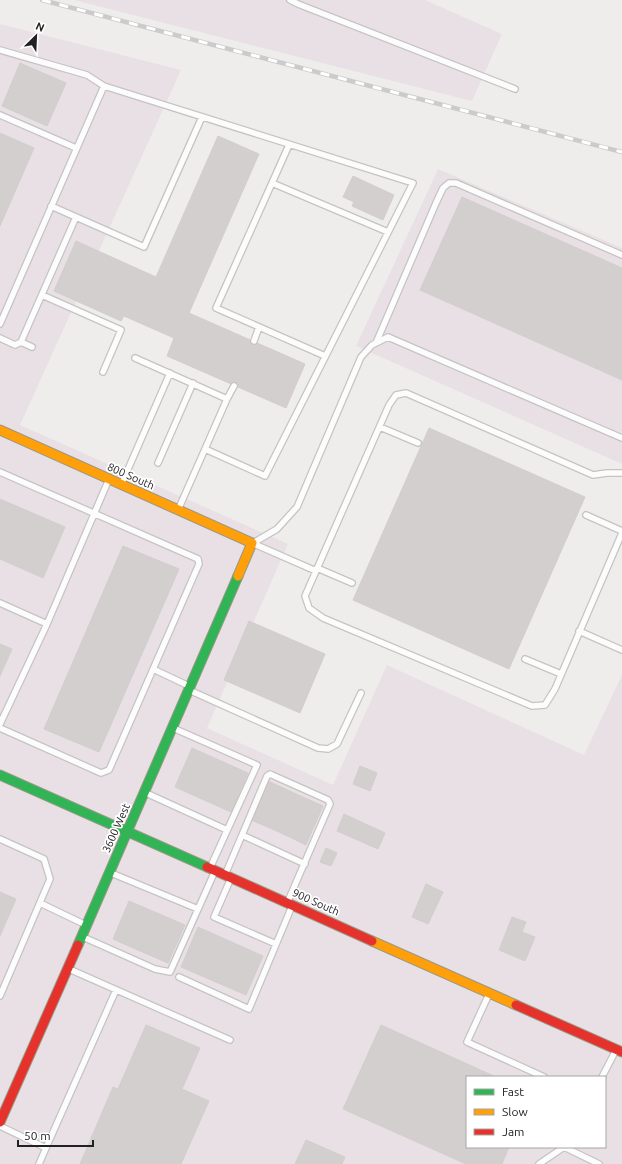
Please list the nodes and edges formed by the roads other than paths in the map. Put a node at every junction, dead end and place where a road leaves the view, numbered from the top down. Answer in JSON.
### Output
{"nodes":[{"id":1,"x":290,"y":0,"type":"edge"},
{"id":2,"x":0,"y":50,"type":"edge"},
{"id":3,"x":104,"y":86,"type":"junction"},
{"id":4,"x":514,"y":89,"type":"dead end"},
{"id":5,"x":0,"y":115,"type":"edge"},
{"id":6,"x":202,"y":117,"type":"junction"},
{"id":7,"x":289,"y":145,"type":"junction"},
{"id":8,"x":76,"y":148,"type":"junction"},
{"id":9,"x":272,"y":183,"type":"junction"},
{"id":10,"x":51,"y":206,"type":"junction"},
{"id":11,"x":76,"y":217,"type":"junction"},
{"id":12,"x":388,"y":232,"type":"junction"},
{"id":13,"x":622,"y":255,"type":"edge"},
{"id":14,"x":42,"y":295,"type":"junction"},
{"id":15,"x":0,"y":324,"type":"edge"},
{"id":16,"x":260,"y":327,"type":"junction"},
{"id":17,"x":0,"y":338,"type":"edge"},
{"id":18,"x":254,"y":341,"type":"dead end"},
{"id":19,"x":21,"y":342,"type":"junction"},
{"id":20,"x":376,"y":343,"type":"junction"},
{"id":21,"x":32,"y":347,"type":"dead end"},
{"id":22,"x":326,"y":356,"type":"junction"},
{"id":23,"x":135,"y":358,"type":"dead end"},
{"id":24,"x":103,"y":372,"type":"dead end"},
{"id":25,"x":170,"y":374,"type":"junction"},
{"id":26,"x":193,"y":384,"type":"junction"},
{"id":27,"x":234,"y":386,"type":"dead end"},
{"id":28,"x":228,"y":399,"type":"junction"},
{"id":29,"x":380,"y":427,"type":"junction"},
{"id":30,"x":0,"y":430,"type":"edge"},
{"id":31,"x":622,"y":438,"type":"edge"},
{"id":32,"x":418,"y":443,"type":"dead end"},
{"id":33,"x":205,"y":449,"type":"junction"},
{"id":34,"x":158,"y":463,"type":"dead end"},
{"id":35,"x":0,"y":472,"type":"edge"},
{"id":36,"x":622,"y":473,"type":"edge"},
{"id":37,"x":109,"y":479,"type":"junction"},
{"id":38,"x":121,"y":484,"type":"junction"},
{"id":39,"x":178,"y":510,"type":"junction"},
{"id":40,"x":94,"y":513,"type":"junction"},
{"id":41,"x":586,"y":516,"type":"dead end"},
{"id":42,"x":622,"y":532,"type":"edge"},
{"id":43,"x":252,"y":543,"type":"junction"},
{"id":44,"x":317,"y":570,"type":"junction"},
{"id":45,"x":352,"y":583,"type":"dead end"},
{"id":46,"x":0,"y":603,"type":"edge"},
{"id":47,"x":47,"y":624,"type":"junction"},
{"id":48,"x":580,"y":631,"type":"junction"},
{"id":49,"x":622,"y":650,"type":"edge"},
{"id":50,"x":525,"y":658,"type":"dead end"},
{"id":51,"x":153,"y":669,"type":"junction"},
{"id":52,"x":561,"y":674,"type":"junction"},
{"id":53,"x":189,"y":688,"type":"junction"},
{"id":54,"x":361,"y":693,"type":"dead end"},
{"id":55,"x":0,"y":724,"type":"edge"},
{"id":56,"x":0,"y":728,"type":"edge"},
{"id":57,"x":172,"y":728,"type":"junction"},
{"id":58,"x":0,"y":775,"type":"edge"},
{"id":59,"x":144,"y":792,"type":"junction"},
{"id":60,"x":227,"y":830,"type":"junction"},
{"id":61,"x":127,"y":832,"type":"junction"},
{"id":62,"x":242,"y":835,"type":"junction"},
{"id":63,"x":0,"y":839,"type":"edge"},
{"id":64,"x":305,"y":864,"type":"junction"},
{"id":65,"x":212,"y":869,"type":"junction"},
{"id":66,"x":109,"y":872,"type":"junction"},
{"id":67,"x":228,"y":876,"type":"junction"},
{"id":68,"x":40,"y":903,"type":"junction"},
{"id":69,"x":290,"y":904,"type":"junction"},
{"id":70,"x":198,"y":910,"type":"junction"},
{"id":71,"x":86,"y":925,"type":"junction"},
{"id":72,"x":81,"y":936,"type":"junction"},
{"id":73,"x":276,"y":944,"type":"junction"},
{"id":74,"x":67,"y":968,"type":"junction"},
{"id":75,"x":179,"y":978,"type":"dead end"},
{"id":76,"x":116,"y":990,"type":"junction"},
{"id":77,"x":490,"y":993,"type":"junction"},
{"id":78,"x":0,"y":996,"type":"edge"},
{"id":79,"x":230,"y":1040,"type":"dead end"},
{"id":80,"x":619,"y":1051,"type":"edge"},
{"id":81,"x":542,"y":1076,"type":"edge"},
{"id":82,"x":603,"y":1076,"type":"edge"},
{"id":83,"x":0,"y":1122,"type":"edge"},
{"id":84,"x":0,"y":1126,"type":"edge"},
{"id":85,"x":46,"y":1148,"type":"junction"},
{"id":86,"x":563,"y":1148,"type":"edge"},
{"id":87,"x":566,"y":1148,"type":"edge"},
{"id":88,"x":39,"y":1164,"type":"edge"},
{"id":89,"x":539,"y":1164,"type":"edge"},
{"id":90,"x":599,"y":1164,"type":"edge"}],
"edges":[{"from":1,"to":4,"type":"lane"},
{"from":2,"to":3,"type":"lane"},
{"from":3,"to":6,"type":"lane"},
{"from":3,"to":8,"type":"lane"},
{"from":5,"to":8,"type":"lane"},
{"from":6,"to":7,"type":"lane"},
{"from":6,"to":11,"type":"lane"},
{"from":7,"to":9,"type":"lane"},
{"from":7,"to":12,"type":"lane"},
{"from":8,"to":10,"type":"lane"},
{"from":9,"to":12,"type":"lane"},
{"from":9,"to":16,"type":"lane"},
{"from":10,"to":11,"type":"lane"},
{"from":10,"to":15,"type":"lane"},
{"from":11,"to":14,"type":"lane"},
{"from":12,"to":22,"type":"lane"},
{"from":13,"to":20,"type":"lane"},
{"from":14,"to":19,"type":"lane"},
{"from":14,"to":24,"type":"lane"},
{"from":16,"to":18,"type":"lane"},
{"from":16,"to":22,"type":"lane"},
{"from":17,"to":19,"type":"lane"},
{"from":19,"to":21,"type":"lane"},
{"from":20,"to":31,"type":"lane"},
{"from":20,"to":43,"type":"lane"},
{"from":22,"to":33,"type":"lane"},
{"from":23,"to":25,"type":"lane"},
{"from":25,"to":26,"type":"lane"},
{"from":25,"to":38,"type":"lane"},
{"from":26,"to":28,"type":"lane"},
{"from":26,"to":34,"type":"lane"},
{"from":27,"to":28,"type":"lane"},
{"from":28,"to":33,"type":"lane"},
{"from":29,"to":32,"type":"lane"},
{"from":29,"to":36,"type":"lane"},
{"from":29,"to":44,"type":"lane"},
{"from":30,"to":37,"type":"street","name":"800 South"},
{"from":33,"to":39,"type":"lane"},
{"from":35,"to":40,"type":"lane"},
{"from":37,"to":38,"type":"street","name":"800 South"},
{"from":37,"to":40,"type":"lane"},
{"from":38,"to":39,"type":"street","name":"800 South"},
{"from":39,"to":43,"type":"street","name":"800 South"},
{"from":40,"to":47,"type":"lane"},
{"from":40,"to":51,"type":"lane"},
{"from":41,"to":42,"type":"lane"},
{"from":42,"to":48,"type":"lane"},
{"from":43,"to":44,"type":"lane"},
{"from":43,"to":53,"type":"street","name":"3600 West"},
{"from":44,"to":45,"type":"lane"},
{"from":44,"to":52,"type":"lane"},
{"from":46,"to":47,"type":"lane"},
{"from":47,"to":55,"type":"lane"},
{"from":48,"to":49,"type":"lane"},
{"from":48,"to":52,"type":"lane"},
{"from":50,"to":52,"type":"lane"},
{"from":51,"to":53,"type":"lane"},
{"from":51,"to":56,"type":"lane"},
{"from":53,"to":54,"type":"lane"},
{"from":53,"to":57,"type":"street","name":"3600 West"},
{"from":57,"to":59,"type":"street","name":"3600 West"},
{"from":57,"to":60,"type":"lane"},
{"from":58,"to":61,"type":"street","name":"900 South"},
{"from":59,"to":60,"type":"lane"},
{"from":59,"to":61,"type":"street","name":"3600 West"},
{"from":60,"to":65,"type":"lane"},
{"from":61,"to":65,"type":"street","name":"900 South"},
{"from":61,"to":66,"type":"street","name":"3600 West"},
{"from":62,"to":64,"type":"lane"},
{"from":62,"to":64,"type":"lane"},
{"from":62,"to":67,"type":"lane"},
{"from":63,"to":68,"type":"lane"},
{"from":64,"to":69,"type":"lane"},
{"from":65,"to":67,"type":"street","name":"900 South"},
{"from":65,"to":70,"type":"lane"},
{"from":66,"to":70,"type":"lane"},
{"from":66,"to":71,"type":"street","name":"3600 West"},
{"from":67,"to":69,"type":"street","name":"900 South"},
{"from":67,"to":73,"type":"lane"},
{"from":68,"to":71,"type":"lane"},
{"from":68,"to":78,"type":"lane"},
{"from":69,"to":73,"type":"lane"},
{"from":69,"to":77,"type":"street","name":"900 South"},
{"from":70,"to":72,"type":"lane"},
{"from":71,"to":72,"type":"street","name":"3600 West"},
{"from":72,"to":74,"type":"street","name":"3600 West"},
{"from":73,"to":75,"type":"lane"},
{"from":74,"to":76,"type":"lane"},
{"from":74,"to":83,"type":"street","name":"3600 West"},
{"from":76,"to":79,"type":"lane"},
{"from":76,"to":85,"type":"lane"},
{"from":77,"to":80,"type":"street","name":"900 South"},
{"from":77,"to":81,"type":"lane"},
{"from":80,"to":82,"type":"lane"},
{"from":84,"to":85,"type":"lane"},
{"from":85,"to":88,"type":"lane"},
{"from":86,"to":89,"type":"lane"},
{"from":87,"to":90,"type":"lane"}]}
